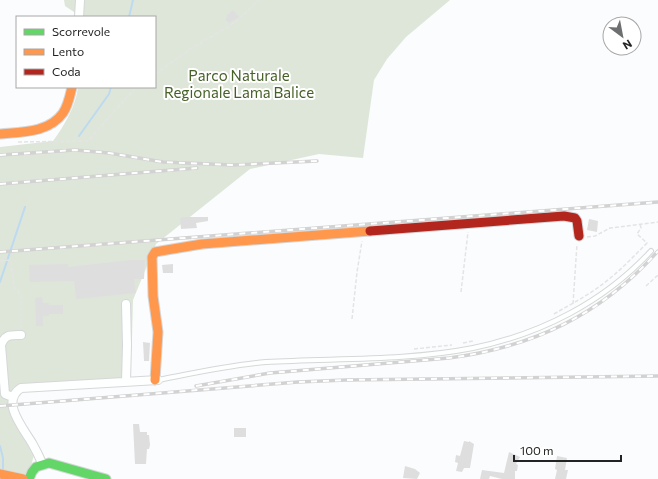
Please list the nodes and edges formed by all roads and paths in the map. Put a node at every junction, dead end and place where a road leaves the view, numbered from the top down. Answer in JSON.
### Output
{"nodes":[{"id":1,"x":80,"y":0,"type":"edge"},
{"id":2,"x":258,"y":0,"type":"edge"},
{"id":3,"x":79,"y":16,"type":"edge"},
{"id":4,"x":156,"y":73,"type":"edge"},
{"id":5,"x":72,"y":88,"type":"edge"},
{"id":6,"x":135,"y":88,"type":"edge"},
{"id":7,"x":0,"y":134,"type":"edge"},
{"id":8,"x":15,"y":142,"type":"dead end"},
{"id":9,"x":658,"y":222,"type":"edge"},
{"id":10,"x":469,"y":224,"type":"junction"},
{"id":11,"x":640,"y":224,"type":"junction"},
{"id":12,"x":363,"y":232,"type":"junction"},
{"id":13,"x":579,"y":236,"type":"junction"},
{"id":14,"x":651,"y":251,"type":"dead end"},
{"id":15,"x":0,"y":261,"type":"edge"},
{"id":16,"x":658,"y":275,"type":"edge"},
{"id":17,"x":646,"y":286,"type":"dead end"},
{"id":18,"x":461,"y":292,"type":"dead end"},
{"id":19,"x":126,"y":304,"type":"dead end"},
{"id":20,"x":572,"y":304,"type":"junction"},
{"id":21,"x":550,"y":316,"type":"dead end"},
{"id":22,"x":352,"y":319,"type":"dead end"},
{"id":23,"x":22,"y":335,"type":"joint"},
{"id":24,"x":474,"y":341,"type":"dead end"},
{"id":25,"x":461,"y":344,"type":"dead end"},
{"id":26,"x":455,"y":345,"type":"dead end"},
{"id":27,"x":413,"y":350,"type":"dead end"},
{"id":28,"x":157,"y":380,"type":"junction"},
{"id":29,"x":126,"y":382,"type":"junction"},
{"id":30,"x":10,"y":396,"type":"junction"},
{"id":31,"x":42,"y":463,"type":"junction"},
{"id":32,"x":0,"y":474,"type":"edge"},
{"id":33,"x":23,"y":479,"type":"edge"},
{"id":34,"x":30,"y":479,"type":"edge"},
{"id":35,"x":106,"y":479,"type":"edge"}],
"edges":[{"from":1,"to":3,"type":"street"},
{"from":2,"to":4,"type":"path"},
{"from":5,"to":7,"type":"main road"},
{"from":6,"to":8,"type":"path"},
{"from":9,"to":11,"type":"path"},
{"from":10,"to":12,"type":"main road"},
{"from":10,"to":13,"type":"main road"},
{"from":10,"to":18,"type":"path"},
{"from":11,"to":13,"type":"path"},
{"from":11,"to":20,"type":"path"},
{"from":12,"to":22,"type":"path"},
{"from":12,"to":28,"type":"main road"},
{"from":13,"to":20,"type":"path"},
{"from":14,"to":28,"type":"lane"},
{"from":15,"to":23,"type":"path"},
{"from":16,"to":17,"type":"path"},
{"from":19,"to":29,"type":"street"},
{"from":20,"to":21,"type":"path"},
{"from":23,"to":30,"type":"street"},
{"from":24,"to":25,"type":"path"},
{"from":26,"to":27,"type":"path"},
{"from":28,"to":29,"type":"street"},
{"from":29,"to":30,"type":"street"},
{"from":30,"to":31,"type":"street"},
{"from":31,"to":34,"type":"main road"},
{"from":31,"to":35,"type":"main road"},
{"from":32,"to":33,"type":"main road"}]}
